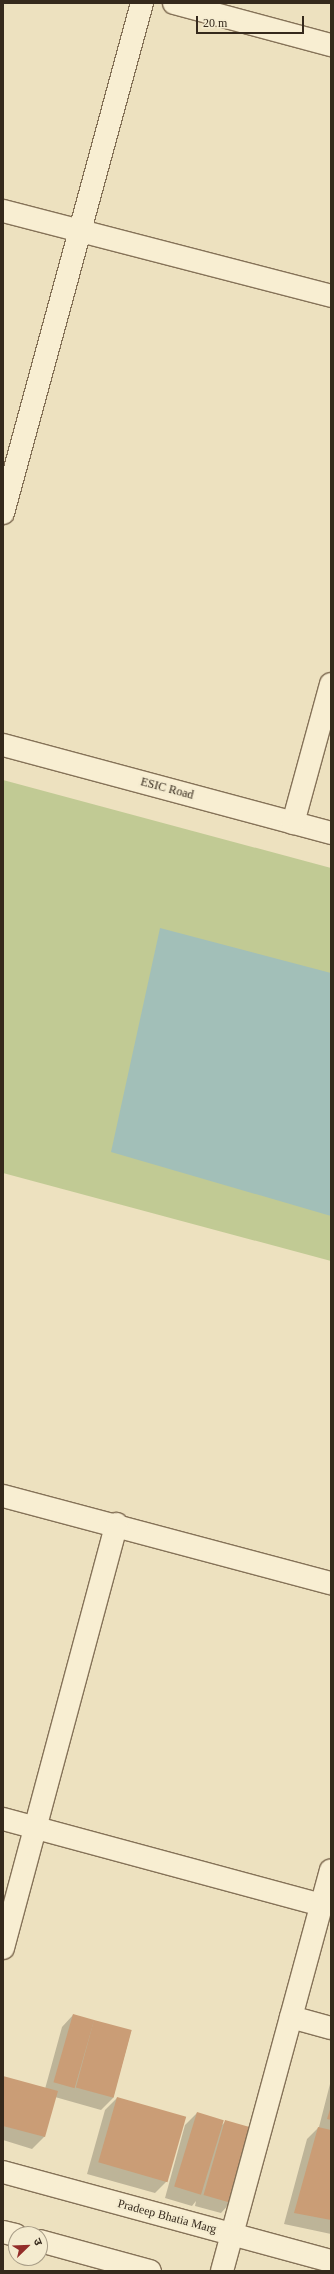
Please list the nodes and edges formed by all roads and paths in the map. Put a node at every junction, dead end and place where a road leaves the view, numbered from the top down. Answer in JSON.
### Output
{"nodes":[{"id":1,"x":142,"y":3,"type":"edge"},
{"id":2,"x":174,"y":3,"type":"edge"},
{"id":3,"x":331,"y":45,"type":"edge"},
{"id":4,"x":3,"y":211,"type":"edge"},
{"id":5,"x":80,"y":231,"type":"junction"},
{"id":6,"x":331,"y":296,"type":"edge"},
{"id":7,"x":3,"y":513,"type":"edge"},
{"id":8,"x":331,"y":684,"type":"edge"},
{"id":9,"x":3,"y":745,"type":"edge"},
{"id":10,"x":293,"y":823,"type":"junction"},
{"id":11,"x":331,"y":833,"type":"edge"},
{"id":12,"x":3,"y":1496,"type":"edge"},
{"id":13,"x":117,"y":1524,"type":"junction"},
{"id":14,"x":331,"y":1582,"type":"edge"},
{"id":15,"x":3,"y":1819,"type":"edge"},
{"id":16,"x":35,"y":1828,"type":"junction"},
{"id":17,"x":331,"y":1871,"type":"edge"},
{"id":18,"x":322,"y":1905,"type":"junction"},
{"id":19,"x":3,"y":1948,"type":"edge"},
{"id":20,"x":291,"y":2017,"type":"junction"},
{"id":21,"x":331,"y":2028,"type":"edge"},
{"id":22,"x":3,"y":2172,"type":"edge"},
{"id":23,"x":231,"y":2234,"type":"junction"},
{"id":24,"x":48,"y":2243,"type":"edge"},
{"id":25,"x":331,"y":2261,"type":"edge"},
{"id":26,"x":150,"y":2271,"type":"edge"},
{"id":27,"x":222,"y":2271,"type":"edge"}],
"edges":[{"from":1,"to":5,"type":"street"},
{"from":2,"to":3,"type":"street"},
{"from":4,"to":5,"type":"street"},
{"from":5,"to":6,"type":"street"},
{"from":5,"to":7,"type":"street"},
{"from":8,"to":10,"type":"street"},
{"from":9,"to":10,"type":"street","name":"ESIC Road"},
{"from":10,"to":11,"type":"street","name":"ESIC Road"},
{"from":12,"to":13,"type":"street"},
{"from":13,"to":14,"type":"street"},
{"from":13,"to":16,"type":"street"},
{"from":15,"to":16,"type":"street"},
{"from":16,"to":18,"type":"street"},
{"from":16,"to":19,"type":"street"},
{"from":17,"to":18,"type":"street"},
{"from":18,"to":20,"type":"street"},
{"from":20,"to":21,"type":"street"},
{"from":20,"to":23,"type":"street"},
{"from":22,"to":23,"type":"street","name":"Pradeep Bhatia Marg"},
{"from":23,"to":25,"type":"street","name":"Pradeep Bhatia Marg"},
{"from":23,"to":27,"type":"street"},
{"from":24,"to":26,"type":"street"}]}
